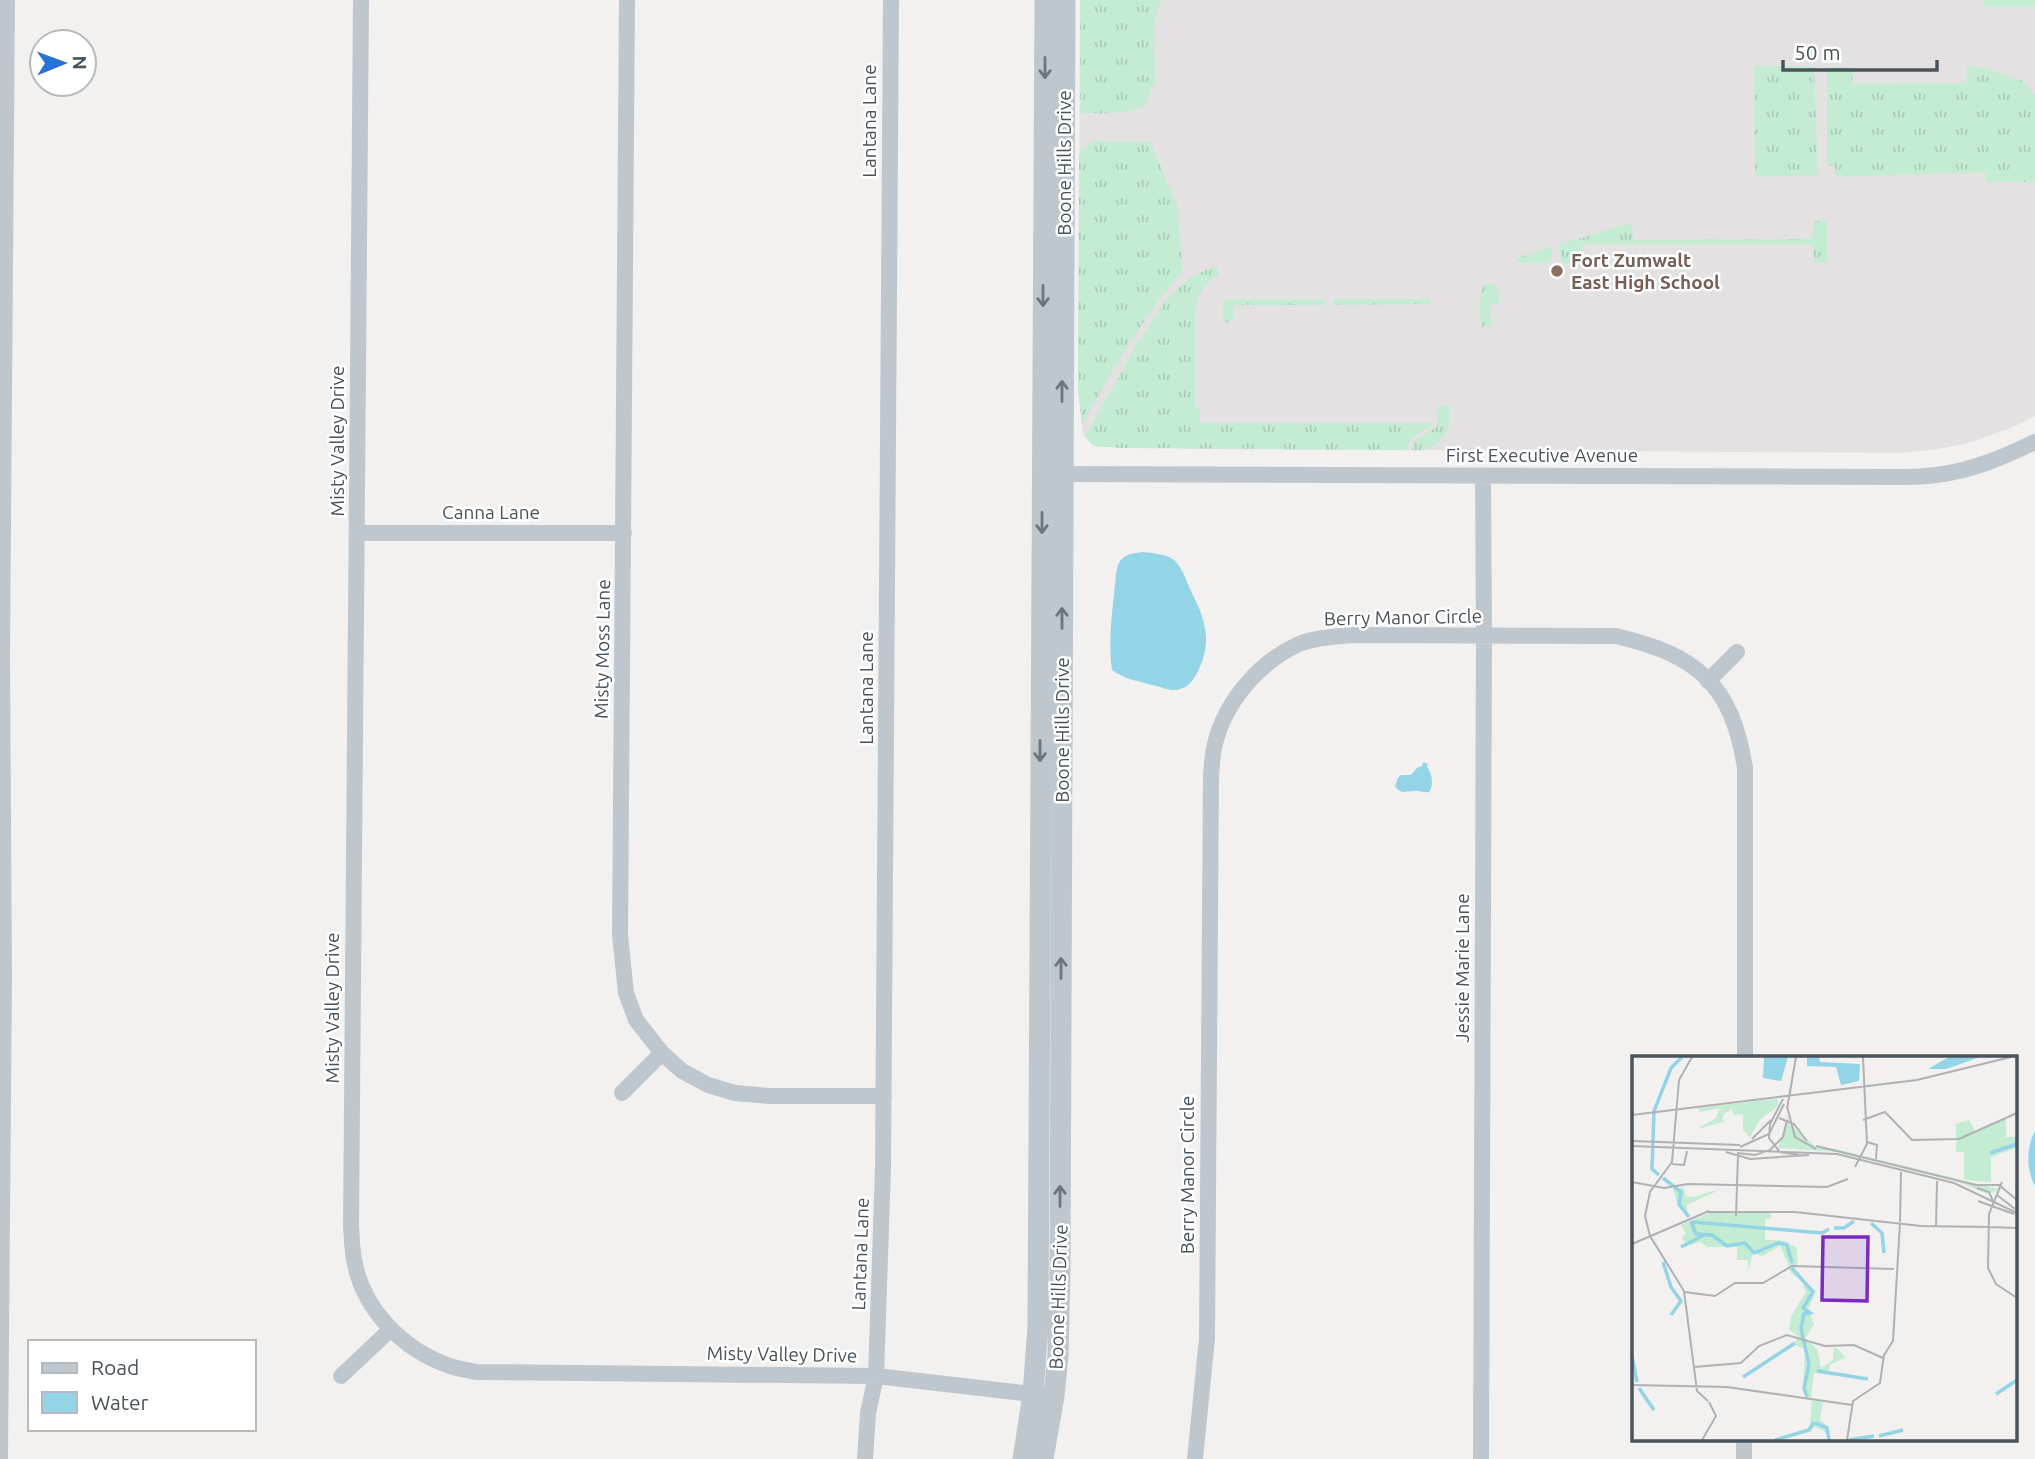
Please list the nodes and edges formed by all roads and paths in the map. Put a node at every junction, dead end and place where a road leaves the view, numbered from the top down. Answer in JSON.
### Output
{"nodes":[{"id":1,"x":7,"y":0,"type":"edge"},
{"id":2,"x":361,"y":0,"type":"edge"},
{"id":3,"x":627,"y":0,"type":"edge"},
{"id":4,"x":891,"y":0,"type":"edge"},
{"id":5,"x":1045,"y":0,"type":"edge"},
{"id":6,"x":1065,"y":0,"type":"edge"},
{"id":7,"x":2035,"y":442,"type":"edge"},
{"id":8,"x":1052,"y":474,"type":"junction"},
{"id":9,"x":1483,"y":476,"type":"junction"},
{"id":10,"x":357,"y":533,"type":"junction"},
{"id":11,"x":624,"y":533,"type":"junction"},
{"id":12,"x":1,"y":573,"type":"edge"},
{"id":13,"x":1484,"y":635,"type":"junction"},
{"id":14,"x":1737,"y":652,"type":"dead end"},
{"id":15,"x":1709,"y":681,"type":"junction"},
{"id":16,"x":2,"y":978,"type":"edge"},
{"id":17,"x":662,"y":1053,"type":"junction"},
{"id":18,"x":1745,"y":1056,"type":"edge"},
{"id":19,"x":622,"y":1093,"type":"dead end"},
{"id":20,"x":884,"y":1096,"type":"junction"},
{"id":21,"x":390,"y":1330,"type":"junction"},
{"id":22,"x":876,"y":1376,"type":"junction"},
{"id":23,"x":341,"y":1377,"type":"dead end"},
{"id":24,"x":1,"y":1385,"type":"edge"},
{"id":25,"x":1044,"y":1395,"type":"junction"},
{"id":26,"x":0,"y":1459,"type":"edge"},
{"id":27,"x":865,"y":1459,"type":"edge"},
{"id":28,"x":1023,"y":1459,"type":"edge"},
{"id":29,"x":1043,"y":1459,"type":"edge"},
{"id":30,"x":1195,"y":1459,"type":"edge"},
{"id":31,"x":1481,"y":1459,"type":"edge"}],
"edges":[{"from":1,"to":12,"type":"street"},
{"from":2,"to":10,"type":"street","name":"Misty Valley Drive"},
{"from":3,"to":11,"type":"street","name":"Misty Moss Lane"},
{"from":4,"to":20,"type":"street","name":"Lantana Lane"},
{"from":5,"to":8,"type":"street","name":"Boone Hills Drive","one_way":true},
{"from":8,"to":6,"type":"street","name":"Boone Hills Drive","one_way":true},
{"from":7,"to":9,"type":"street","name":"First Executive Avenue"},
{"from":8,"to":9,"type":"street","name":"First Executive Avenue"},
{"from":8,"to":25,"type":"street","name":"Boone Hills Drive"},
{"from":9,"to":13,"type":"street","name":"Jessie Marie Lane"},
{"from":10,"to":11,"type":"street","name":"Canna Lane"},
{"from":10,"to":21,"type":"street","name":"Misty Valley Drive"},
{"from":11,"to":17,"type":"street","name":"Misty Moss Lane"},
{"from":12,"to":16,"type":"street"},
{"from":13,"to":15,"type":"street","name":"Berry Manor Circle"},
{"from":13,"to":30,"type":"street","name":"Berry Manor Circle"},
{"from":13,"to":31,"type":"street","name":"Jessie Marie Lane"},
{"from":14,"to":15,"type":"street"},
{"from":15,"to":18,"type":"street","name":"Berry Manor Circle"},
{"from":16,"to":24,"type":"street"},
{"from":17,"to":19,"type":"street"},
{"from":17,"to":20,"type":"street","name":"Misty Moss Lane"},
{"from":20,"to":22,"type":"street","name":"Lantana Lane"},
{"from":21,"to":22,"type":"street","name":"Misty Valley Drive"},
{"from":21,"to":23,"type":"street"},
{"from":22,"to":25,"type":"street","name":"Misty Valley Drive"},
{"from":22,"to":27,"type":"street","name":"Lantana Lane"},
{"from":24,"to":26,"type":"street"},
{"from":25,"to":28,"type":"street","name":"Boone Hills Drive"},
{"from":25,"to":29,"type":"street","name":"Boone Hills Drive"}]}
